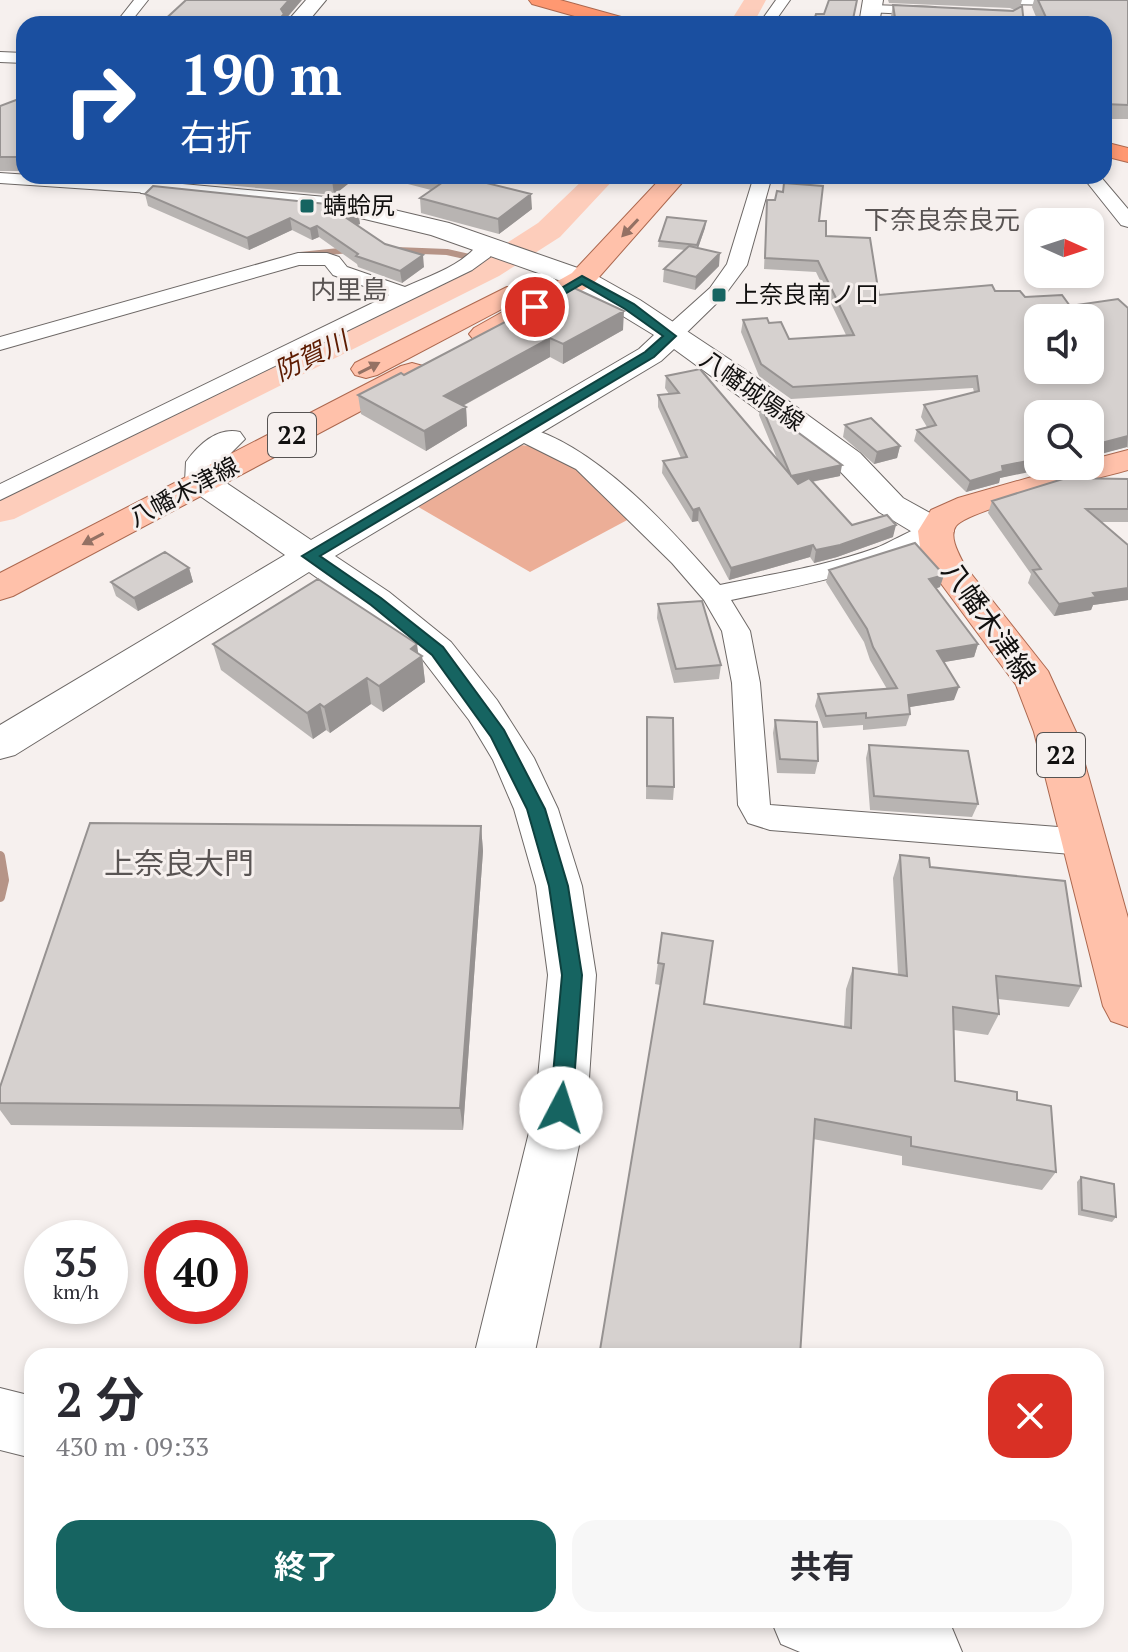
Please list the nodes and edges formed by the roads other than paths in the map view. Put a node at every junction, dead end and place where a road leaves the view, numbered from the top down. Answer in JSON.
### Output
{"nodes":[{"id":1,"x":141,"y":0,"type":"edge"},
{"id":2,"x":316,"y":0,"type":"edge"},
{"id":3,"x":517,"y":0,"type":"edge"},
{"id":4,"x":539,"y":0,"type":"edge"},
{"id":5,"x":1128,"y":2,"type":"edge"},
{"id":6,"x":1000,"y":5,"type":"edge"},
{"id":7,"x":871,"y":11,"type":"edge"},
{"id":8,"x":951,"y":12,"type":"edge"},
{"id":9,"x":128,"y":16,"type":"edge"},
{"id":10,"x":302,"y":16,"type":"edge"},
{"id":11,"x":574,"y":16,"type":"edge"},
{"id":12,"x":596,"y":16,"type":"edge"},
{"id":13,"x":170,"y":184,"type":"edge"},
{"id":14,"x":643,"y":184,"type":"edge"},
{"id":15,"x":666,"y":184,"type":"edge"},
{"id":16,"x":761,"y":184,"type":"edge"},
{"id":17,"x":1098,"y":184,"type":"edge"},
{"id":18,"x":1128,"y":221,"type":"edge"},
{"id":19,"x":488,"y":244,"type":"junction"},
{"id":20,"x":557,"y":269,"type":"junction"},
{"id":21,"x":407,"y":295,"type":"junction"},
{"id":22,"x":670,"y":336,"type":"junction"},
{"id":23,"x":0,"y":344,"type":"edge"},
{"id":24,"x":522,"y":433,"type":"junction"},
{"id":25,"x":229,"y":439,"type":"junction"},
{"id":26,"x":1128,"y":460,"type":"edge"},
{"id":27,"x":202,"y":482,"type":"junction"},
{"id":28,"x":0,"y":493,"type":"edge"},
{"id":29,"x":936,"y":531,"type":"junction"},
{"id":30,"x":40,"y":534,"type":"dead end"},
{"id":31,"x":310,"y":556,"type":"junction"},
{"id":32,"x":0,"y":588,"type":"edge"},
{"id":33,"x":714,"y":595,"type":"junction"},
{"id":34,"x":0,"y":744,"type":"edge"},
{"id":35,"x":1084,"y":842,"type":"junction"},
{"id":36,"x":1128,"y":1006,"type":"edge"},
{"id":37,"x":506,"y":1348,"type":"edge"},
{"id":38,"x":0,"y":1419,"type":"edge"},
{"id":39,"x":24,"y":1425,"type":"edge"},
{"id":40,"x":836,"y":1628,"type":"edge"},
{"id":41,"x":928,"y":1652,"type":"edge"}],
"edges":[{"from":1,"to":9,"type":"street"},
{"from":2,"to":10,"type":"street"},
{"from":3,"to":11,"type":"highway"},
{"from":4,"to":12,"type":"highway"},
{"from":5,"to":6,"type":"street"},
{"from":7,"to":8,"type":"street"},
{"from":13,"to":19,"type":"street","name":"八幡城陽線"},
{"from":14,"to":20,"type":"main road","name":"八幡木津線","number":"22"},
{"from":15,"to":20,"type":"main road","name":"八幡木津線","number":"22","one_way":true},
{"from":16,"to":22,"type":"street"},
{"from":17,"to":18,"type":"street"},
{"from":19,"to":20,"type":"street","name":"八幡城陽線"},
{"from":19,"to":21,"type":"street"},
{"from":20,"to":22,"type":"street","name":"八幡城陽線"},
{"from":25,"to":20,"type":"main road","name":"八幡木津線","number":"22","one_way":true},
{"from":20,"to":27,"type":"main road","name":"八幡木津線","number":"22"},
{"from":21,"to":23,"type":"street"},
{"from":21,"to":28,"type":"street"},
{"from":22,"to":24,"type":"street"},
{"from":22,"to":29,"type":"street","name":"八幡城陽線"},
{"from":24,"to":31,"type":"street"},
{"from":24,"to":33,"type":"street"},
{"from":25,"to":27,"type":"street"},
{"from":25,"to":30,"type":"main road","name":"八幡木津線","number":"22"},
{"from":26,"to":29,"type":"main road","name":"八幡木津線"},
{"from":27,"to":31,"type":"street"},
{"from":27,"to":32,"type":"main road","name":"八幡木津線","number":"22","one_way":true},
{"from":29,"to":33,"type":"street"},
{"from":29,"to":35,"type":"main road","name":"八幡木津線","number":"22"},
{"from":31,"to":34,"type":"street"},
{"from":31,"to":37,"type":"street"},
{"from":33,"to":35,"type":"street"},
{"from":35,"to":36,"type":"main road","name":"八幡木津線","number":"22"},
{"from":38,"to":39,"type":"street"},
{"from":40,"to":41,"type":"street"}]}
